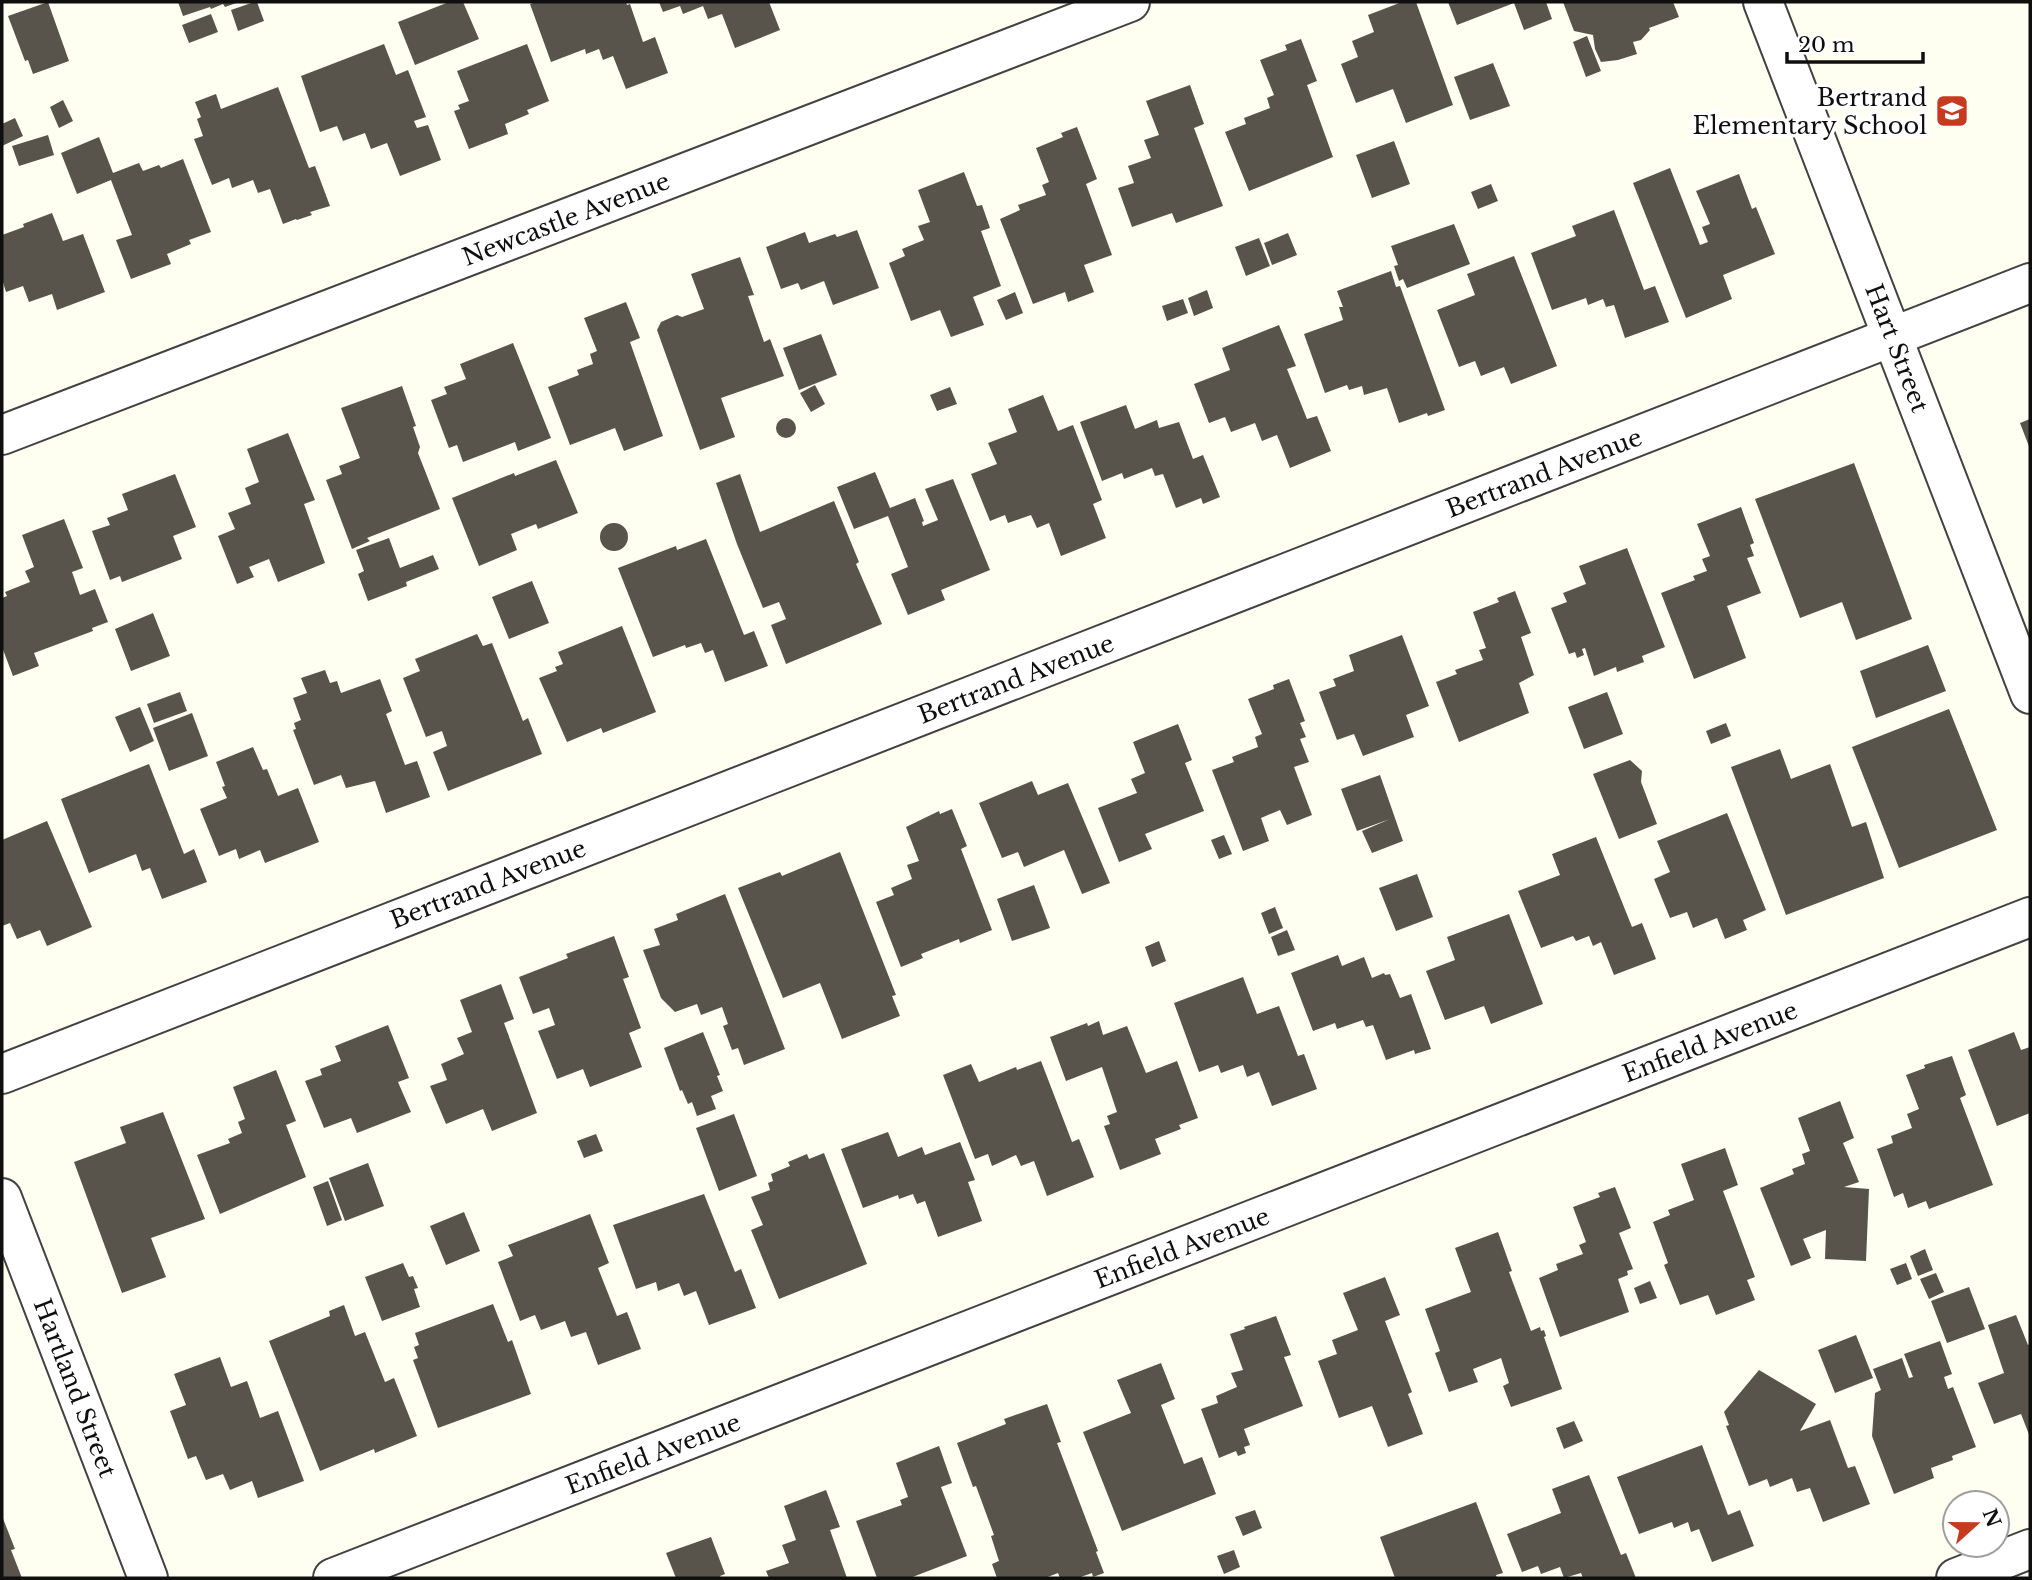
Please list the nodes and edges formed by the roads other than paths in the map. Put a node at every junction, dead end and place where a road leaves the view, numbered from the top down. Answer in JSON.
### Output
{"nodes":[{"id":1,"x":1130,"y":2,"type":"edge"},
{"id":2,"x":1763,"y":2,"type":"edge"},
{"id":3,"x":2030,"y":283,"type":"edge"},
{"id":4,"x":1892,"y":337,"type":"junction"},
{"id":5,"x":2,"y":435,"type":"edge"},
{"id":6,"x":2030,"y":694,"type":"edge"},
{"id":7,"x":2030,"y":917,"type":"edge"},
{"id":8,"x":2,"y":1074,"type":"edge"},
{"id":9,"x":2,"y":1198,"type":"edge"},
{"id":10,"x":2030,"y":1549,"type":"edge"},
{"id":11,"x":148,"y":1578,"type":"edge"},
{"id":12,"x":333,"y":1578,"type":"edge"},
{"id":13,"x":1956,"y":1578,"type":"edge"}],
"edges":[{"from":1,"to":5,"type":"street","name":"Newcastle Avenue"},
{"from":2,"to":4,"type":"street","name":"Hart Street"},
{"from":3,"to":4,"type":"street","name":"Bertrand Avenue"},
{"from":4,"to":6,"type":"street","name":"Hart Street"},
{"from":4,"to":8,"type":"street","name":"Bertrand Avenue"},
{"from":7,"to":12,"type":"street","name":"Enfield Avenue"},
{"from":9,"to":11,"type":"street","name":"Hartland Street"},
{"from":10,"to":13,"type":"street"}]}
